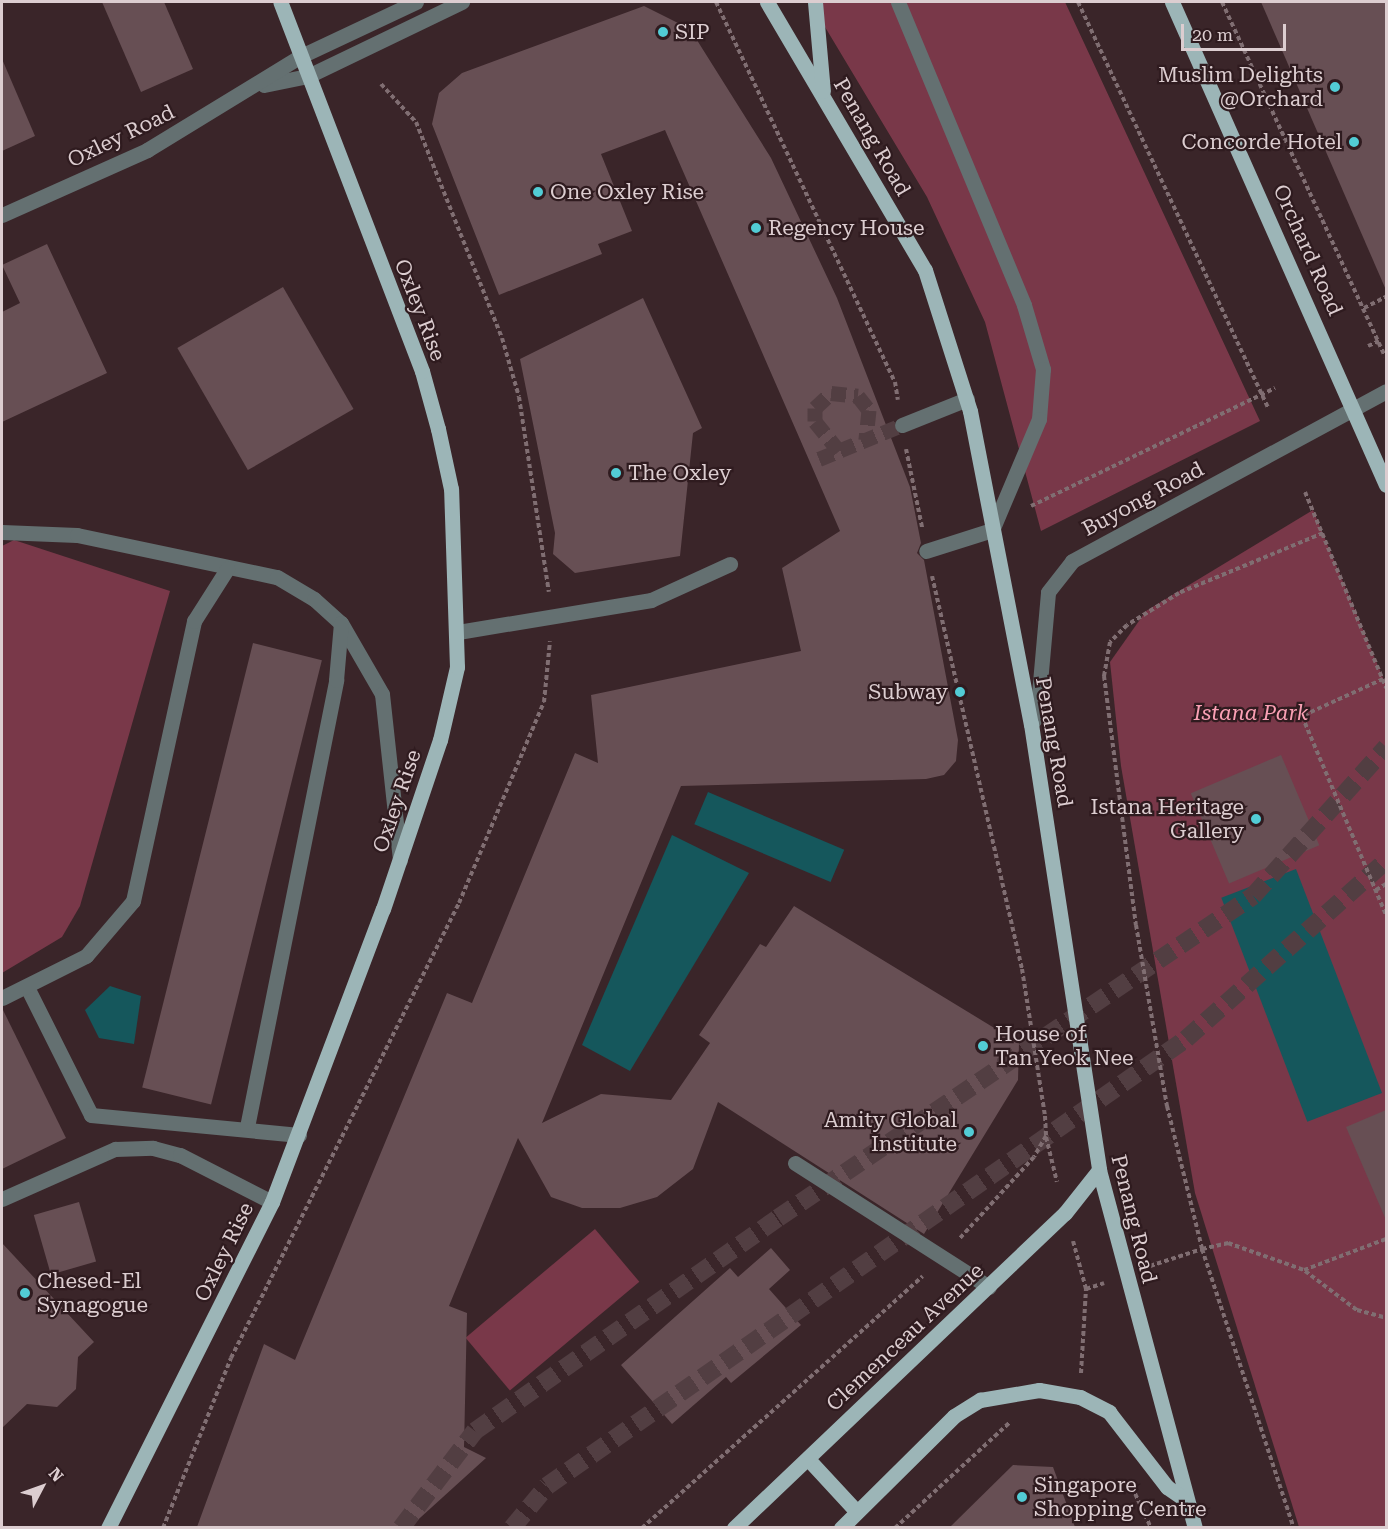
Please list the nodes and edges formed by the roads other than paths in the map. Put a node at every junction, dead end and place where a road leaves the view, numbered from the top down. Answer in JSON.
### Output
{"nodes":[{"id":1,"x":280,"y":2,"type":"edge"},
{"id":2,"x":417,"y":2,"type":"edge"},
{"id":3,"x":462,"y":2,"type":"edge"},
{"id":4,"x":767,"y":2,"type":"edge"},
{"id":5,"x":815,"y":2,"type":"edge"},
{"id":6,"x":898,"y":2,"type":"edge"},
{"id":7,"x":1172,"y":2,"type":"edge"},
{"id":8,"x":301,"y":56,"type":"junction"},
{"id":9,"x":308,"y":76,"type":"junction"},
{"id":10,"x":255,"y":87,"type":"junction"},
{"id":11,"x":824,"y":97,"type":"junction"},
{"id":12,"x":2,"y":215,"type":"edge"},
{"id":13,"x":1386,"y":391,"type":"edge"},
{"id":14,"x":967,"y":399,"type":"junction"},
{"id":15,"x":1356,"y":407,"type":"junction"},
{"id":16,"x":902,"y":425,"type":"tunnel mouth"},
{"id":17,"x":1386,"y":485,"type":"edge"},
{"id":18,"x":992,"y":531,"type":"junction"},
{"id":19,"x":2,"y":532,"type":"edge"},
{"id":20,"x":926,"y":551,"type":"road end"},
{"id":21,"x":730,"y":564,"type":"dead end"},
{"id":22,"x":227,"y":569,"type":"junction"},
{"id":23,"x":341,"y":623,"type":"junction"},
{"id":24,"x":458,"y":632,"type":"junction"},
{"id":25,"x":1031,"y":724,"type":"junction"},
{"id":26,"x":400,"y":860,"type":"junction"},
{"id":27,"x":27,"y":987,"type":"junction"},
{"id":28,"x":2,"y":998,"type":"edge"},
{"id":29,"x":247,"y":1127,"type":"junction"},
{"id":30,"x":299,"y":1135,"type":"junction"},
{"id":31,"x":795,"y":1163,"type":"dead end"},
{"id":32,"x":1099,"y":1170,"type":"junction"},
{"id":33,"x":2,"y":1199,"type":"edge"},
{"id":34,"x":272,"y":1202,"type":"junction"},
{"id":35,"x":989,"y":1287,"type":"junction"},
{"id":36,"x":808,"y":1459,"type":"junction"},
{"id":37,"x":1183,"y":1498,"type":"junction"},
{"id":38,"x":857,"y":1512,"type":"junction"},
{"id":39,"x":108,"y":1527,"type":"edge"},
{"id":40,"x":734,"y":1527,"type":"edge"},
{"id":41,"x":842,"y":1527,"type":"edge"},
{"id":42,"x":1195,"y":1527,"type":"edge"}],
"edges":[{"from":1,"to":8,"type":"main road","name":"Oxley Rise"},
{"from":2,"to":8,"type":"street","name":"Oxley Road"},
{"from":3,"to":9,"type":"street","name":"Oxley Road"},
{"from":4,"to":11,"type":"main road","name":"Penang Road"},
{"from":5,"to":11,"type":"main road"},
{"from":6,"to":18,"type":"street"},
{"from":7,"to":15,"type":"main road","name":"Orchard Road"},
{"from":8,"to":9,"type":"main road","name":"Oxley Rise"},
{"from":8,"to":10,"type":"street","name":"Oxley Road"},
{"from":9,"to":10,"type":"street","name":"Oxley Road"},
{"from":9,"to":24,"type":"main road","name":"Oxley Rise"},
{"from":10,"to":12,"type":"street","name":"Oxley Road"},
{"from":11,"to":14,"type":"main road","name":"Penang Road"},
{"from":13,"to":15,"type":"street","name":"Buyong Road"},
{"from":14,"to":16,"type":"street"},
{"from":14,"to":18,"type":"main road","name":"Penang Road"},
{"from":15,"to":17,"type":"main road","name":"Orchard Road"},
{"from":15,"to":25,"type":"street","name":"Buyong Road"},
{"from":18,"to":20,"type":"street"},
{"from":18,"to":25,"type":"main road","name":"Penang Road"},
{"from":19,"to":22,"type":"street"},
{"from":21,"to":24,"type":"street"},
{"from":22,"to":23,"type":"street"},
{"from":22,"to":27,"type":"street"},
{"from":23,"to":26,"type":"street"},
{"from":23,"to":29,"type":"street"},
{"from":24,"to":26,"type":"main road","name":"Oxley Rise"},
{"from":25,"to":32,"type":"main road","name":"Penang Road"},
{"from":26,"to":30,"type":"main road","name":"Oxley Rise"},
{"from":27,"to":28,"type":"street"},
{"from":27,"to":29,"type":"street"},
{"from":29,"to":30,"type":"street"},
{"from":30,"to":34,"type":"main road","name":"Oxley Rise"},
{"from":31,"to":35,"type":"street"},
{"from":32,"to":35,"type":"main road","name":"Clemenceau Avenue"},
{"from":32,"to":37,"type":"main road","name":"Penang Road"},
{"from":33,"to":34,"type":"street"},
{"from":34,"to":39,"type":"main road","name":"Oxley Rise"},
{"from":35,"to":36,"type":"main road","name":"Clemenceau Avenue"},
{"from":36,"to":38,"type":"main road"},
{"from":36,"to":40,"type":"main road","name":"Clemenceau Avenue"},
{"from":37,"to":38,"type":"main road"},
{"from":37,"to":42,"type":"main road","name":"Penang Road"},
{"from":38,"to":41,"type":"main road"}]}
